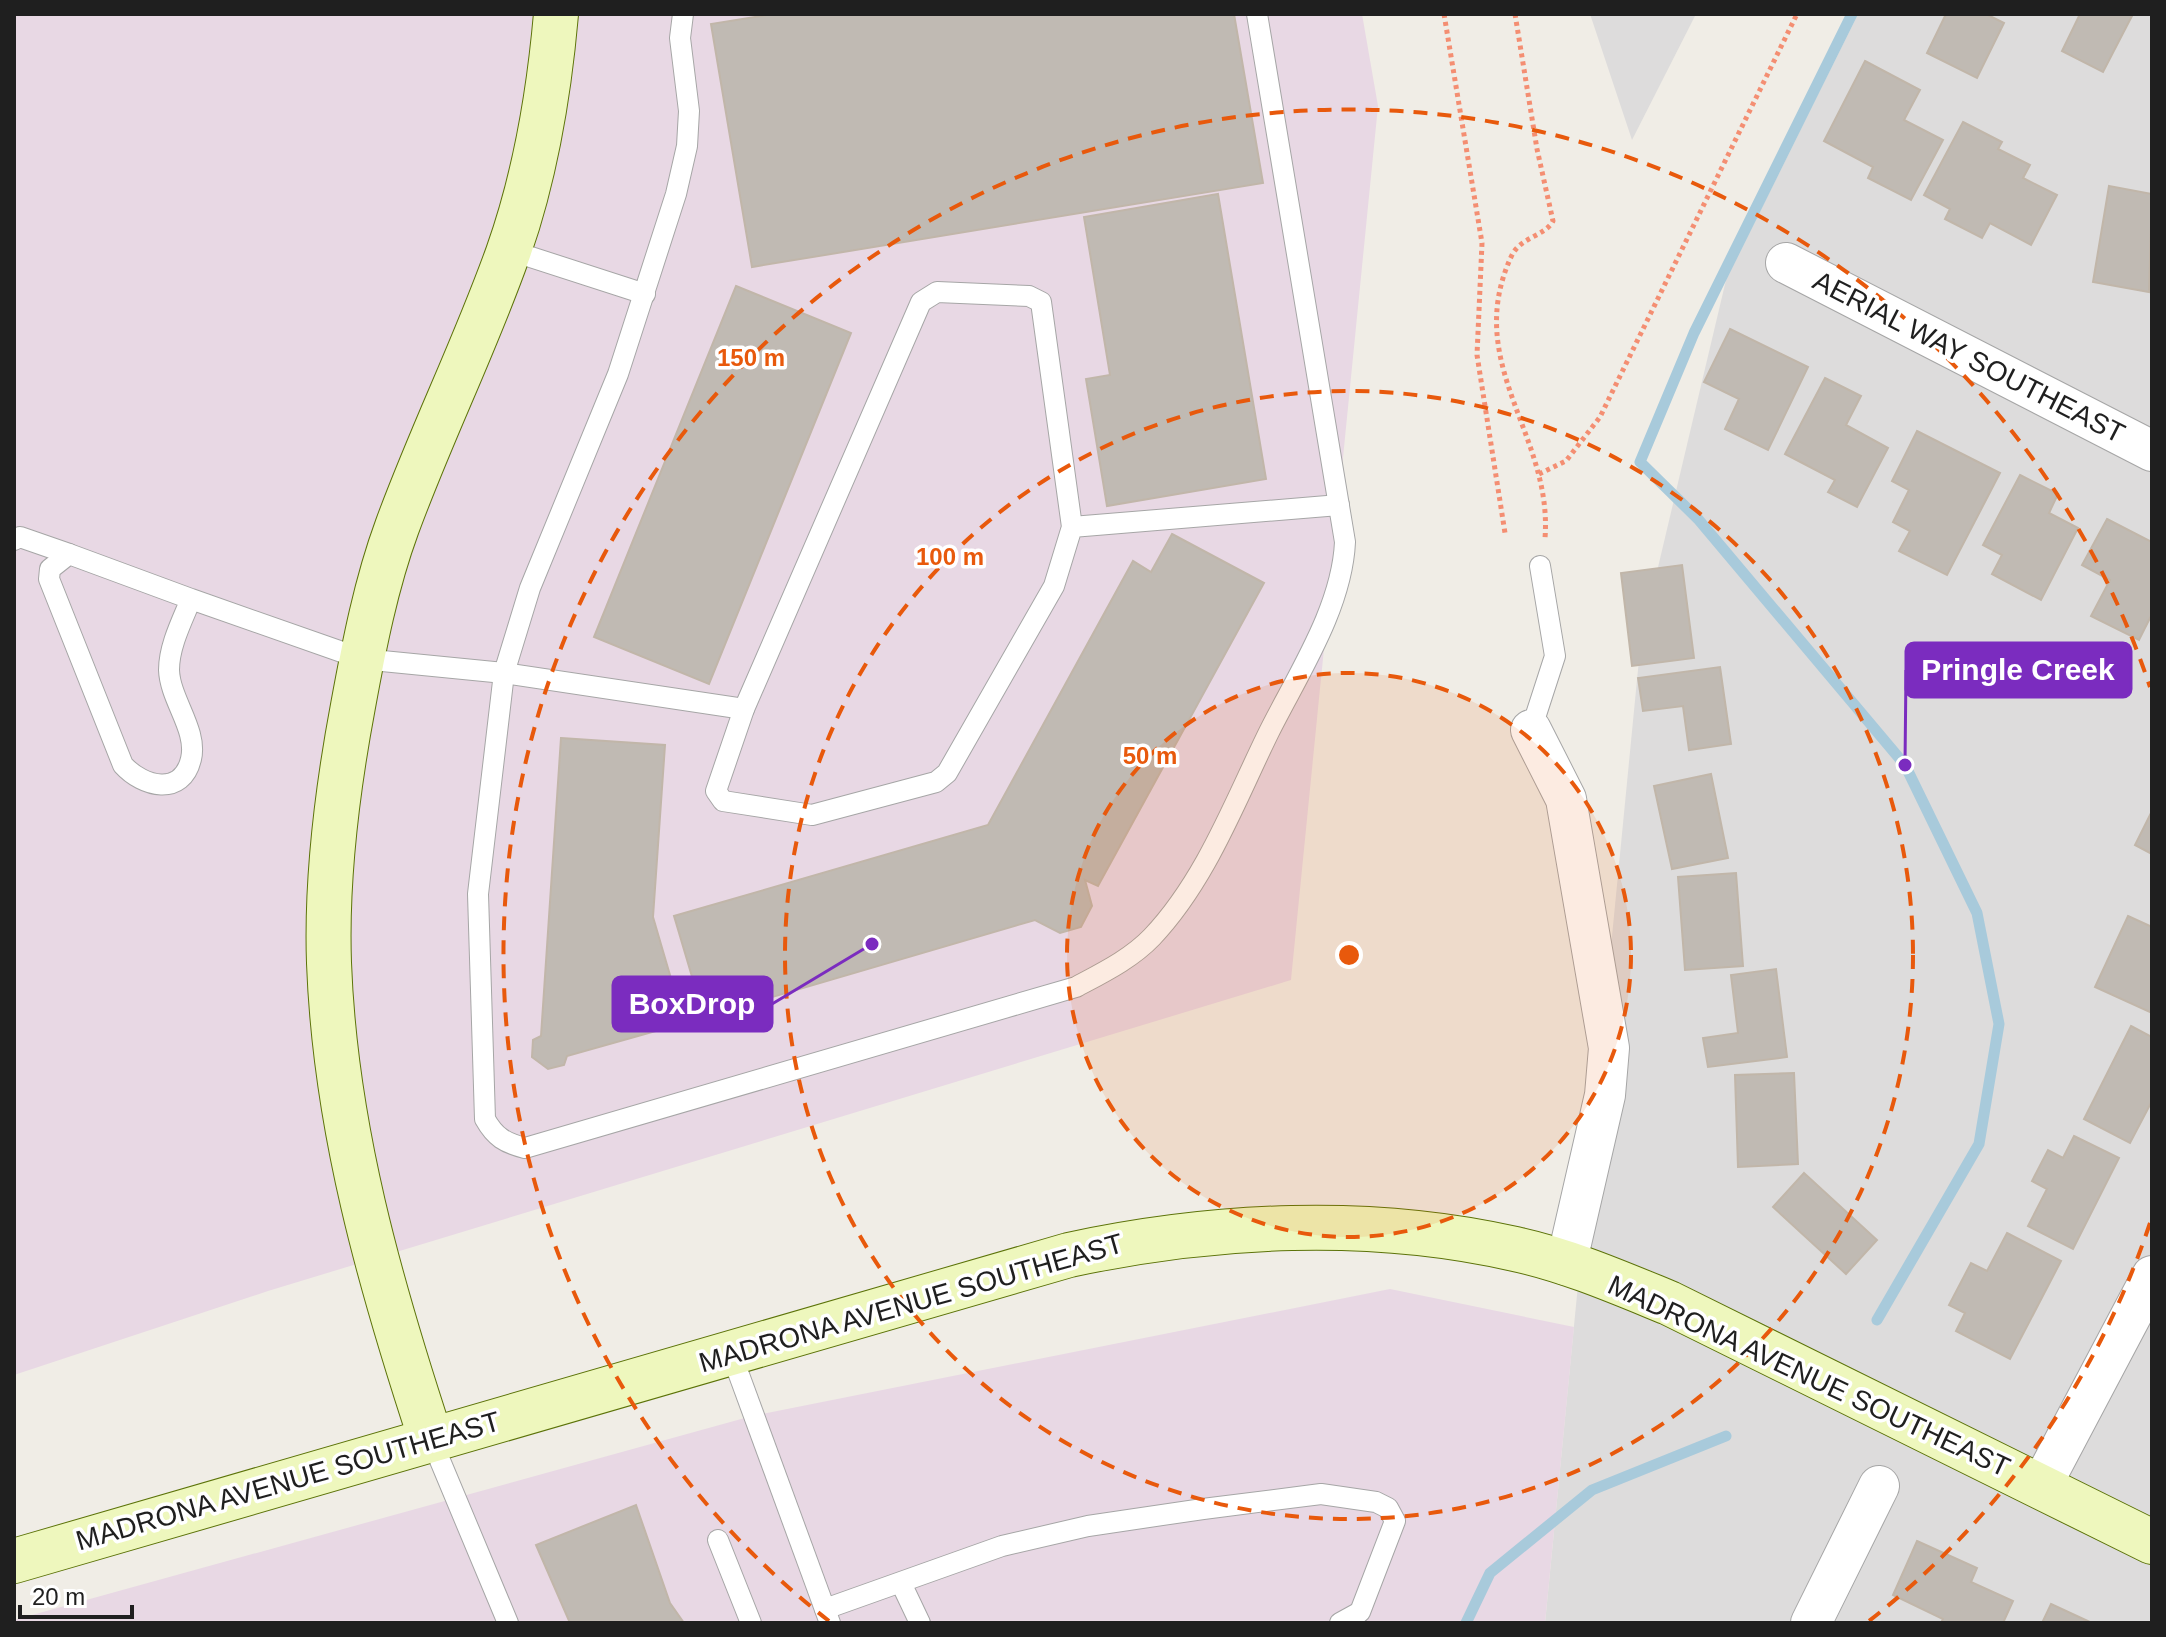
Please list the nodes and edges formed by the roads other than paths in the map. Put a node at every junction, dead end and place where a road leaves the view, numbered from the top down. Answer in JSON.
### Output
{"nodes":[{"id":1,"x":556,"y":14,"type":"edge"},
{"id":2,"x":683,"y":14,"type":"edge"},
{"id":3,"x":1257,"y":14,"type":"edge"},
{"id":4,"x":509,"y":250,"type":"junction"},
{"id":5,"x":1786,"y":263,"type":"dead end"},
{"id":6,"x":645,"y":294,"type":"junction"},
{"id":7,"x":2152,"y":451,"type":"edge"},
{"id":8,"x":1339,"y":505,"type":"junction"},
{"id":9,"x":1072,"y":527,"type":"junction"},
{"id":10,"x":14,"y":540,"type":"edge"},
{"id":11,"x":69,"y":554,"type":"junction"},
{"id":12,"x":1540,"y":566,"type":"road end"},
{"id":13,"x":191,"y":599,"type":"junction"},
{"id":14,"x":362,"y":659,"type":"junction"},
{"id":15,"x":504,"y":673,"type":"junction"},
{"id":16,"x":744,"y":709,"type":"junction"},
{"id":17,"x":1531,"y":730,"type":"joint"},
{"id":18,"x":1566,"y":1265,"type":"junction"},
{"id":19,"x":2152,"y":1276,"type":"edge"},
{"id":20,"x":731,"y":1353,"type":"junction"},
{"id":21,"x":431,"y":1439,"type":"junction"},
{"id":22,"x":1879,"y":1486,"type":"dead end"},
{"id":23,"x":2041,"y":1486,"type":"junction"},
{"id":24,"x":718,"y":1540,"type":"dead end"},
{"id":25,"x":2152,"y":1542,"type":"edge"},
{"id":26,"x":14,"y":1561,"type":"edge"},
{"id":27,"x":901,"y":1583,"type":"junction"},
{"id":28,"x":827,"y":1616,"type":"edge"},
{"id":29,"x":508,"y":1623,"type":"edge"},
{"id":30,"x":751,"y":1623,"type":"edge"},
{"id":31,"x":920,"y":1623,"type":"edge"},
{"id":32,"x":1340,"y":1623,"type":"edge"},
{"id":33,"x":1811,"y":1623,"type":"edge"}],
"edges":[{"from":1,"to":4,"type":"main road"},
{"from":2,"to":6,"type":"lane"},
{"from":3,"to":8,"type":"lane"},
{"from":4,"to":6,"type":"lane"},
{"from":4,"to":14,"type":"main road"},
{"from":5,"to":7,"type":"street","name":"AERIAL WAY SOUTHEAST"},
{"from":6,"to":15,"type":"lane"},
{"from":8,"to":9,"type":"lane"},
{"from":8,"to":15,"type":"lane"},
{"from":9,"to":16,"type":"lane"},
{"from":9,"to":16,"type":"lane"},
{"from":10,"to":11,"type":"lane"},
{"from":11,"to":13,"type":"lane"},
{"from":11,"to":13,"type":"lane"},
{"from":12,"to":17,"type":"lane"},
{"from":13,"to":14,"type":"lane"},
{"from":14,"to":15,"type":"lane"},
{"from":14,"to":21,"type":"main road"},
{"from":15,"to":16,"type":"lane"},
{"from":17,"to":18,"type":"street"},
{"from":18,"to":20,"type":"main road","name":"MADRONA AVENUE SOUTHEAST"},
{"from":18,"to":23,"type":"main road","name":"MADRONA AVENUE SOUTHEAST"},
{"from":19,"to":23,"type":"street"},
{"from":20,"to":21,"type":"main road","name":"MADRONA AVENUE SOUTHEAST"},
{"from":20,"to":28,"type":"lane"},
{"from":21,"to":26,"type":"main road","name":"MADRONA AVENUE SOUTHEAST"},
{"from":21,"to":29,"type":"lane"},
{"from":22,"to":33,"type":"street"},
{"from":23,"to":25,"type":"main road","name":"MADRONA AVENUE SOUTHEAST"},
{"from":24,"to":30,"type":"lane"},
{"from":27,"to":28,"type":"lane"},
{"from":27,"to":31,"type":"lane"},
{"from":27,"to":32,"type":"lane"}]}
